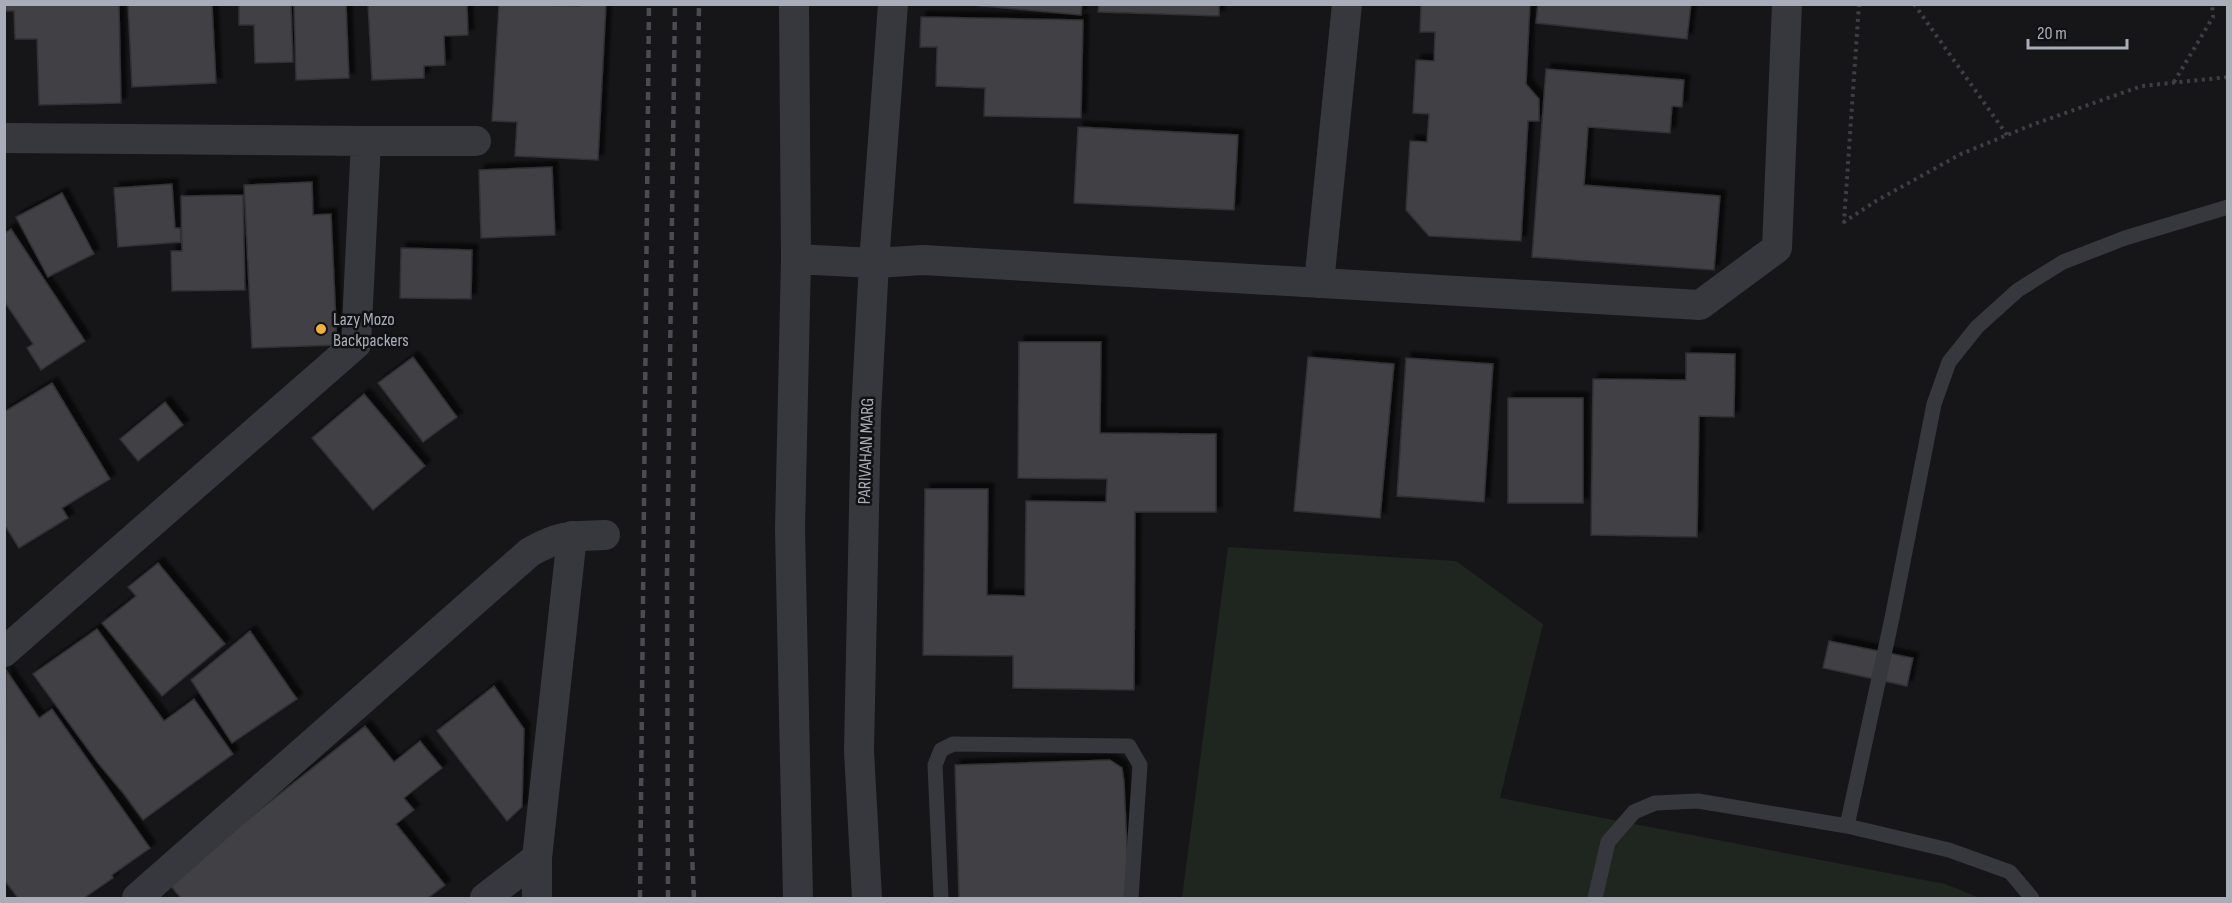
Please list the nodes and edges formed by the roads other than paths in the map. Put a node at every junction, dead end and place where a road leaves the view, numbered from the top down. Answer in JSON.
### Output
{"nodes":[{"id":1,"x":794,"y":4,"type":"edge"},
{"id":2,"x":893,"y":4,"type":"edge"},
{"id":3,"x":1347,"y":4,"type":"edge"},
{"id":4,"x":1787,"y":4,"type":"edge"},
{"id":5,"x":4,"y":138,"type":"edge"},
{"id":6,"x":366,"y":141,"type":"junction"},
{"id":7,"x":476,"y":141,"type":"dead end"},
{"id":8,"x":2228,"y":207,"type":"edge"},
{"id":9,"x":796,"y":259,"type":"junction"},
{"id":10,"x":874,"y":263,"type":"junction"},
{"id":11,"x":1319,"y":283,"type":"junction"},
{"id":12,"x":605,"y":535,"type":"dead end"},
{"id":13,"x":572,"y":536,"type":"junction"},
{"id":14,"x":4,"y":652,"type":"edge"},
{"id":15,"x":1847,"y":826,"type":"junction"},
{"id":16,"x":537,"y":858,"type":"junction"},
{"id":17,"x":137,"y":898,"type":"edge"},
{"id":18,"x":485,"y":898,"type":"edge"},
{"id":19,"x":537,"y":898,"type":"edge"},
{"id":20,"x":798,"y":898,"type":"edge"},
{"id":21,"x":867,"y":898,"type":"edge"},
{"id":22,"x":941,"y":898,"type":"edge"},
{"id":23,"x":1131,"y":898,"type":"edge"},
{"id":24,"x":1595,"y":898,"type":"edge"},
{"id":25,"x":2032,"y":898,"type":"edge"}],
"edges":[{"from":1,"to":9,"type":"street"},
{"from":2,"to":10,"type":"street","name":"PARIVAHAN MARG"},
{"from":3,"to":11,"type":"street"},
{"from":4,"to":11,"type":"street"},
{"from":5,"to":6,"type":"street"},
{"from":6,"to":7,"type":"street"},
{"from":6,"to":14,"type":"street"},
{"from":8,"to":15,"type":"lane"},
{"from":9,"to":10,"type":"street"},
{"from":9,"to":20,"type":"street"},
{"from":10,"to":11,"type":"street"},
{"from":10,"to":21,"type":"street","name":"PARIVAHAN MARG"},
{"from":12,"to":13,"type":"street"},
{"from":13,"to":16,"type":"street"},
{"from":13,"to":17,"type":"street"},
{"from":15,"to":24,"type":"lane"},
{"from":15,"to":25,"type":"lane"},
{"from":16,"to":18,"type":"street"},
{"from":16,"to":19,"type":"street"},
{"from":22,"to":23,"type":"lane"}]}
